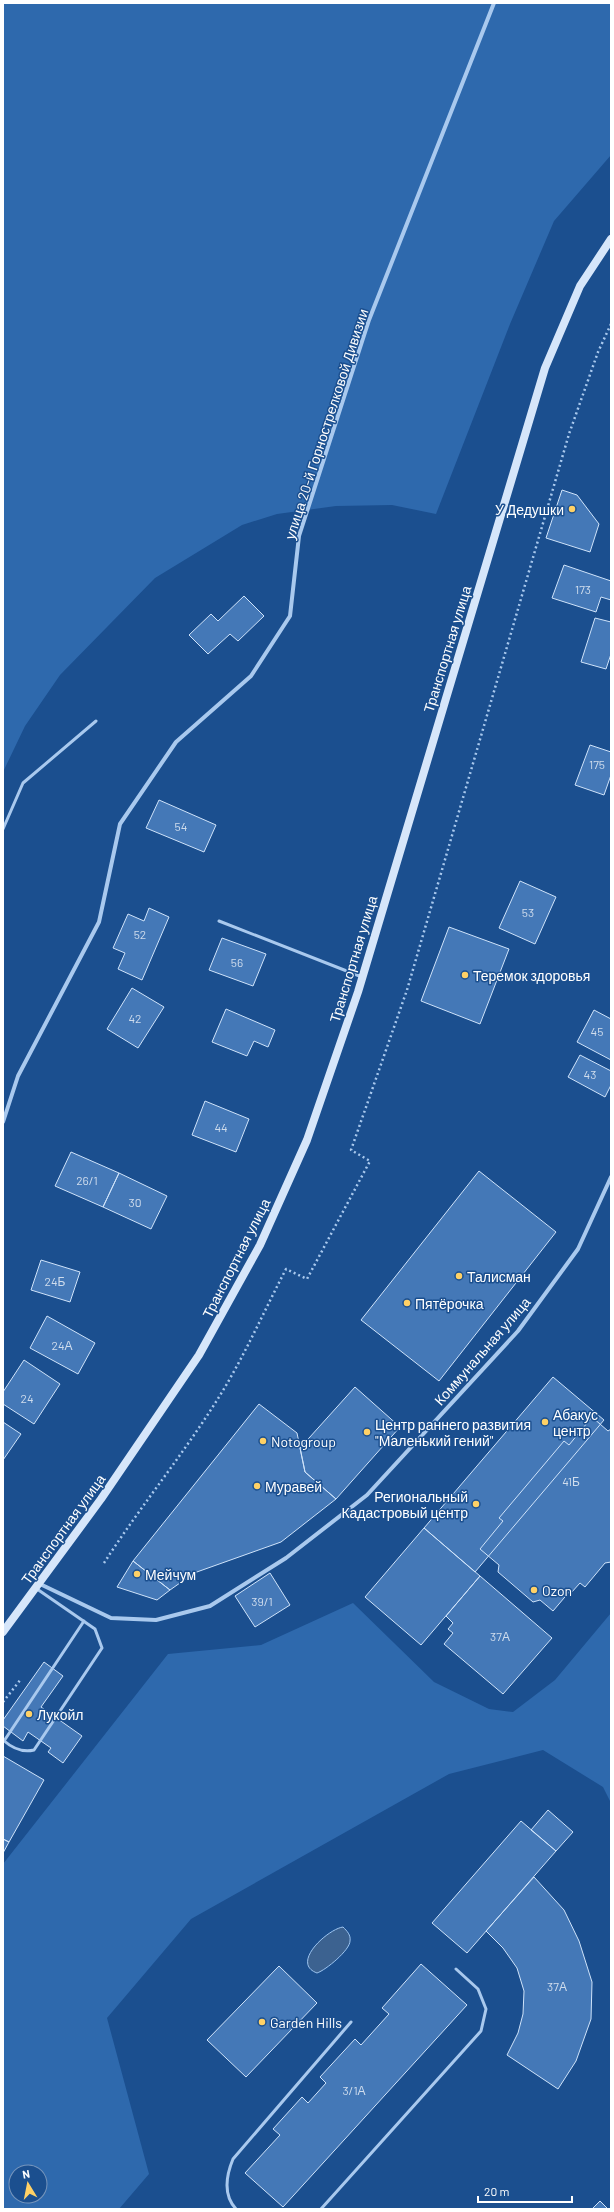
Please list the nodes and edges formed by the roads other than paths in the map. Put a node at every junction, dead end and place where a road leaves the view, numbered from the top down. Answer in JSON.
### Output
{"nodes":[{"id":1,"x":494,"y":3,"type":"edge"},
{"id":2,"x":611,"y":239,"type":"edge"},
{"id":3,"x":96,"y":721,"type":"dead end"},
{"id":4,"x":3,"y":829,"type":"edge"},
{"id":5,"x":218,"y":921,"type":"dead end"},
{"id":6,"x":362,"y":977,"type":"junction"},
{"id":7,"x":3,"y":1122,"type":"edge"},
{"id":8,"x":611,"y":1177,"type":"edge"},
{"id":9,"x":38,"y":1586,"type":"junction"},
{"id":10,"x":84,"y":1621,"type":"junction"},
{"id":11,"x":3,"y":1632,"type":"edge"},
{"id":12,"x":4,"y":1740,"type":"edge"},
{"id":13,"x":456,"y":1969,"type":"dead end"},
{"id":14,"x":351,"y":2022,"type":"dead end"},
{"id":15,"x":236,"y":2209,"type":"edge"},
{"id":16,"x":321,"y":2209,"type":"edge"}],
"edges":[{"from":1,"to":7,"type":"street","name":"улица 20-й Горнострелковой Дивизии"},
{"from":2,"to":6,"type":"main road","name":"Транспортная улица"},
{"from":3,"to":4,"type":"lane"},
{"from":5,"to":6,"type":"lane"},
{"from":6,"to":9,"type":"main road","name":"Транспортная улица"},
{"from":8,"to":9,"type":"street","name":"Коммунальная улица"},
{"from":9,"to":10,"type":"lane"},
{"from":9,"to":11,"type":"main road","name":"Транспортная улица"},
{"from":10,"to":12,"type":"lane"},
{"from":10,"to":12,"type":"lane"},
{"from":13,"to":16,"type":"lane"},
{"from":14,"to":15,"type":"lane"}]}
